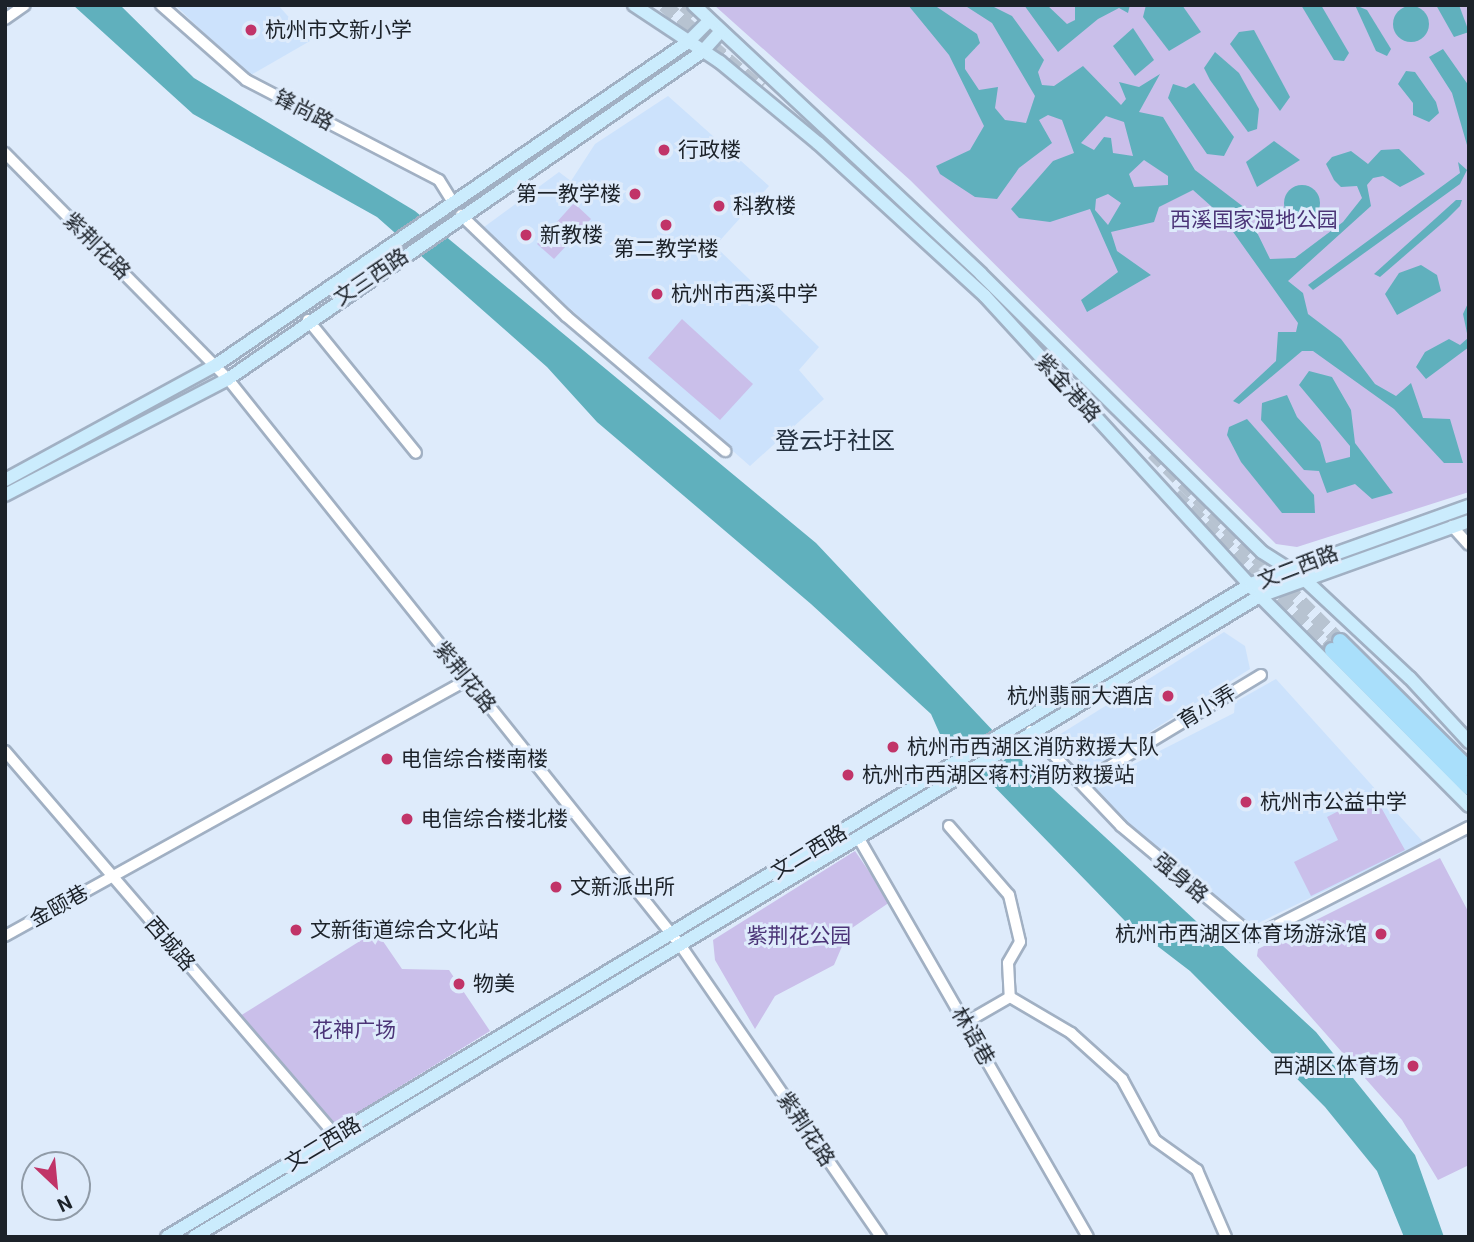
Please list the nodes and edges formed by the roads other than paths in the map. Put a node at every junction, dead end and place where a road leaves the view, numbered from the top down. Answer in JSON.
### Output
{"nodes":[{"id":1,"x":25,"y":5,"type":"edge"},
{"id":2,"x":161,"y":5,"type":"edge"},
{"id":3,"x":634,"y":5,"type":"edge"},
{"id":4,"x":694,"y":5,"type":"edge"},
{"id":5,"x":5,"y":19,"type":"edge"},
{"id":6,"x":709,"y":21,"type":"junction"},
{"id":7,"x":720,"y":32,"type":"junction"},
{"id":8,"x":688,"y":42,"type":"junction"},
{"id":9,"x":702,"y":52,"type":"junction"},
{"id":10,"x":5,"y":153,"type":"edge"},
{"id":11,"x":453,"y":202,"type":"junction"},
{"id":12,"x":461,"y":215,"type":"junction"},
{"id":13,"x":308,"y":320,"type":"junction"},
{"id":14,"x":216,"y":365,"type":"junction"},
{"id":15,"x":228,"y":379,"type":"junction"},
{"id":16,"x":725,"y":451,"type":"dead end"},
{"id":17,"x":416,"y":453,"type":"dead end"},
{"id":18,"x":5,"y":480,"type":"edge"},
{"id":19,"x":5,"y":495,"type":"edge"},
{"id":20,"x":1469,"y":506,"type":"edge"},
{"id":21,"x":1469,"y":521,"type":"edge"},
{"id":22,"x":1452,"y":526,"type":"junction"},
{"id":23,"x":1469,"y":545,"type":"edge"},
{"id":24,"x":1292,"y":569,"type":"junction"},
{"id":25,"x":1303,"y":578,"type":"junction"},
{"id":26,"x":1251,"y":584,"type":"junction"},
{"id":27,"x":1260,"y":596,"type":"junction"},
{"id":28,"x":1261,"y":675,"type":"dead end"},
{"id":29,"x":467,"y":680,"type":"junction"},
{"id":30,"x":1031,"y":732,"type":"junction"},
{"id":31,"x":1469,"y":742,"type":"edge"},
{"id":32,"x":5,"y":751,"type":"edge"},
{"id":33,"x":955,"y":769,"type":"junction"},
{"id":34,"x":1469,"y":769,"type":"edge"},
{"id":35,"x":1082,"y":783,"type":"junction"},
{"id":36,"x":1469,"y":788,"type":"edge"},
{"id":37,"x":1469,"y":806,"type":"edge"},
{"id":38,"x":949,"y":826,"type":"dead end"},
{"id":39,"x":1469,"y":827,"type":"edge"},
{"id":40,"x":858,"y":837,"type":"junction"},
{"id":41,"x":112,"y":877,"type":"junction"},
{"id":42,"x":672,"y":934,"type":"junction"},
{"id":43,"x":5,"y":936,"type":"edge"},
{"id":44,"x":681,"y":946,"type":"junction"},
{"id":45,"x":1010,"y":997,"type":"junction"},
{"id":46,"x":965,"y":1023,"type":"junction"},
{"id":47,"x":336,"y":1136,"type":"junction"},
{"id":48,"x":167,"y":1237,"type":"edge"},
{"id":49,"x":194,"y":1237,"type":"edge"},
{"id":50,"x":881,"y":1237,"type":"edge"},
{"id":51,"x":1088,"y":1237,"type":"edge"},
{"id":52,"x":1226,"y":1237,"type":"edge"}],
"edges":[{"from":1,"to":5,"type":"street"},
{"from":2,"to":11,"type":"street","name":"锋尚路"},
{"from":3,"to":8,"type":"main road","name":"紫金港路"},
{"from":4,"to":6,"type":"main road","name":"紫金港路"},
{"from":6,"to":7,"type":"main road","name":"紫金港路"},
{"from":6,"to":8,"type":"main road","name":"文三西路"},
{"from":7,"to":9,"type":"main road","name":"文三西路"},
{"from":7,"to":24,"type":"main road","name":"紫金港路"},
{"from":8,"to":9,"type":"main road","name":"紫金港路"},
{"from":8,"to":11,"type":"main road","name":"文三西路"},
{"from":9,"to":12,"type":"main road","name":"文三西路"},
{"from":9,"to":26,"type":"main road","name":"紫金港路"},
{"from":10,"to":14,"type":"street","name":"紫荆花路"},
{"from":11,"to":14,"type":"main road","name":"文三西路"},
{"from":12,"to":13,"type":"main road","name":"文三西路"},
{"from":12,"to":16,"type":"street"},
{"from":13,"to":15,"type":"main road","name":"文三西路"},
{"from":13,"to":17,"type":"street"},
{"from":14,"to":15,"type":"street","name":"紫荆花路"},
{"from":14,"to":18,"type":"main road","name":"文三西路"},
{"from":15,"to":19,"type":"main road","name":"文三西路"},
{"from":15,"to":29,"type":"street","name":"紫荆花路"},
{"from":20,"to":24,"type":"main road","name":"文二西路"},
{"from":21,"to":22,"type":"main road","name":"文二西路"},
{"from":22,"to":23,"type":"street"},
{"from":22,"to":25,"type":"main road","name":"文二西路"},
{"from":24,"to":25,"type":"main road","name":"紫金港路"},
{"from":24,"to":26,"type":"main road","name":"文二西路"},
{"from":25,"to":27,"type":"main road","name":"文二西路"},
{"from":25,"to":31,"type":"main road","name":"紫金港路"},
{"from":26,"to":27,"type":"main road","name":"紫金港路"},
{"from":26,"to":33,"type":"main road","name":"文二西路"},
{"from":27,"to":30,"type":"main road","name":"文二西路"},
{"from":27,"to":37,"type":"main road","name":"紫金港路"},
{"from":28,"to":35,"type":"street","name":"育小弄"},
{"from":29,"to":41,"type":"street","name":"金颐巷"},
{"from":29,"to":42,"type":"street","name":"紫荆花路"},
{"from":30,"to":33,"type":"main road","name":"文二西路"},
{"from":30,"to":35,"type":"street","name":"强身路"},
{"from":32,"to":41,"type":"street","name":"西城路"},
{"from":33,"to":40,"type":"main road","name":"文二西路"},
{"from":33,"to":42,"type":"main road","name":"文二西路"},
{"from":34,"to":36,"type":"highway"},
{"from":35,"to":39,"type":"street","name":"强身路"},
{"from":38,"to":45,"type":"street"},
{"from":40,"to":44,"type":"main road","name":"文二西路"},
{"from":40,"to":46,"type":"street","name":"林语巷"},
{"from":41,"to":43,"type":"street","name":"金颐巷"},
{"from":41,"to":47,"type":"street","name":"西城路"},
{"from":42,"to":44,"type":"street","name":"紫荆花路"},
{"from":42,"to":47,"type":"main road","name":"文二西路"},
{"from":44,"to":49,"type":"main road","name":"文二西路"},
{"from":44,"to":50,"type":"street","name":"紫荆花路"},
{"from":45,"to":46,"type":"street"},
{"from":45,"to":52,"type":"street"},
{"from":46,"to":51,"type":"street","name":"林语巷"},
{"from":47,"to":48,"type":"main road","name":"文二西路"}]}
